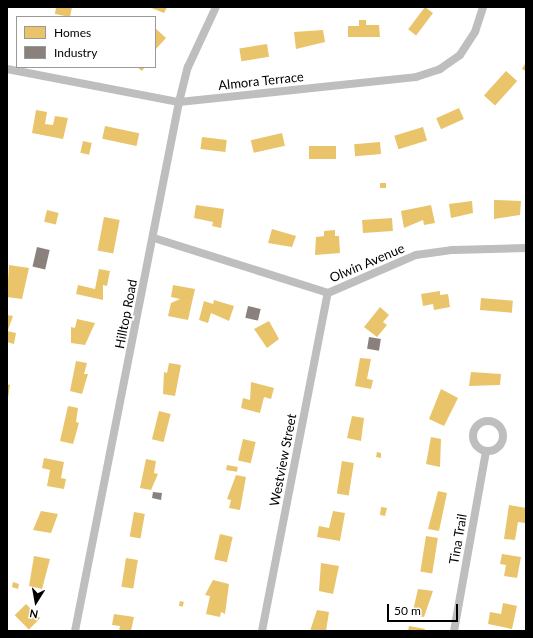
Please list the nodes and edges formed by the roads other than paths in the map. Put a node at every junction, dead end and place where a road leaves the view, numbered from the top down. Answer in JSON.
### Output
{"nodes":[{"id":1,"x":216,"y":7,"type":"edge"},
{"id":2,"x":483,"y":7,"type":"edge"},
{"id":3,"x":7,"y":69,"type":"edge"},
{"id":4,"x":179,"y":102,"type":"junction"},
{"id":5,"x":154,"y":238,"type":"junction"},
{"id":6,"x":526,"y":248,"type":"edge"},
{"id":7,"x":328,"y":293,"type":"junction"},
{"id":8,"x":486,"y":452,"type":"dead end"},
{"id":9,"x":75,"y":631,"type":"edge"},
{"id":10,"x":262,"y":631,"type":"edge"},
{"id":11,"x":454,"y":631,"type":"edge"}],
"edges":[{"from":1,"to":4,"type":"street","name":"Hilltop Road"},
{"from":2,"to":4,"type":"street","name":"Almora Terrace"},
{"from":3,"to":4,"type":"street","name":"Almora Terrace"},
{"from":4,"to":5,"type":"street","name":"Hilltop Road"},
{"from":5,"to":7,"type":"street","name":"Olwin Avenue"},
{"from":5,"to":9,"type":"street","name":"Hilltop Road"},
{"from":6,"to":7,"type":"street","name":"Olwin Avenue"},
{"from":7,"to":10,"type":"street","name":"Westview Street"},
{"from":8,"to":11,"type":"street","name":"Tina Trail"}]}
